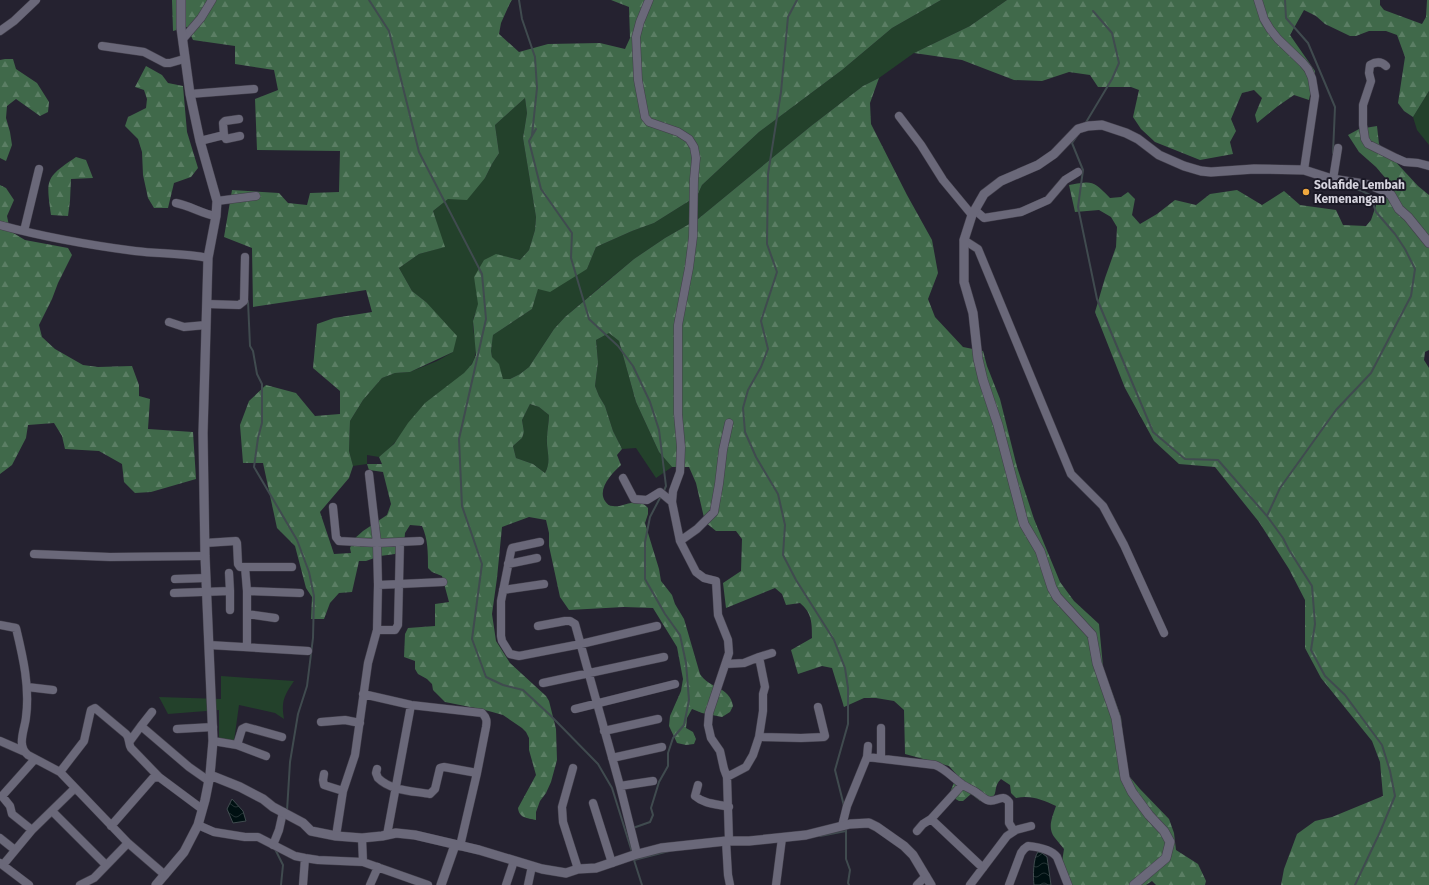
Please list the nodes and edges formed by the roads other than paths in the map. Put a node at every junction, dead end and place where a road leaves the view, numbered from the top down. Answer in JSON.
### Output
{"nodes":[{"id":1,"x":36,"y":0,"type":"edge"},
{"id":2,"x":181,"y":0,"type":"edge"},
{"id":3,"x":212,"y":0,"type":"edge"},
{"id":4,"x":649,"y":0,"type":"edge"},
{"id":5,"x":1258,"y":0,"type":"edge"},
{"id":6,"x":0,"y":31,"type":"edge"},
{"id":7,"x":183,"y":39,"type":"junction"},
{"id":8,"x":102,"y":46,"type":"dead end"},
{"id":9,"x":184,"y":59,"type":"junction"},
{"id":10,"x":1386,"y":66,"type":"dead end"},
{"id":11,"x":254,"y":88,"type":"dead end"},
{"id":12,"x":190,"y":94,"type":"junction"},
{"id":13,"x":900,"y":116,"type":"dead end"},
{"id":14,"x":239,"y":119,"type":"dead end"},
{"id":15,"x":224,"y":135,"type":"junction"},
{"id":16,"x":240,"y":136,"type":"dead end"},
{"id":17,"x":200,"y":141,"type":"junction"},
{"id":18,"x":1338,"y":148,"type":"dead end"},
{"id":19,"x":1429,"y":166,"type":"edge"},
{"id":20,"x":39,"y":169,"type":"dead end"},
{"id":21,"x":1304,"y":170,"type":"junction"},
{"id":22,"x":1078,"y":172,"type":"dead end"},
{"id":23,"x":1331,"y":178,"type":"junction"},
{"id":24,"x":256,"y":196,"type":"dead end"},
{"id":25,"x":217,"y":201,"type":"junction"},
{"id":26,"x":176,"y":203,"type":"dead end"},
{"id":27,"x":974,"y":212,"type":"junction"},
{"id":28,"x":216,"y":216,"type":"junction"},
{"id":29,"x":0,"y":225,"type":"edge"},
{"id":30,"x":24,"y":230,"type":"junction"},
{"id":31,"x":964,"y":240,"type":"junction"},
{"id":32,"x":1429,"y":243,"type":"edge"},
{"id":33,"x":245,"y":257,"type":"dead end"},
{"id":34,"x":208,"y":258,"type":"junction"},
{"id":35,"x":207,"y":304,"type":"junction"},
{"id":36,"x":169,"y":322,"type":"dead end"},
{"id":37,"x":206,"y":325,"type":"junction"},
{"id":38,"x":729,"y":423,"type":"dead end"},
{"id":39,"x":368,"y":474,"type":"dead end"},
{"id":40,"x":623,"y":478,"type":"dead end"},
{"id":41,"x":672,"y":502,"type":"junction"},
{"id":42,"x":333,"y":508,"type":"dead end"},
{"id":43,"x":420,"y":541,"type":"dead end"},
{"id":44,"x":680,"y":541,"type":"junction"},
{"id":45,"x":400,"y":542,"type":"junction"},
{"id":46,"x":540,"y":542,"type":"dead end"},
{"id":47,"x":205,"y":543,"type":"junction"},
{"id":48,"x":377,"y":543,"type":"junction"},
{"id":49,"x":34,"y":554,"type":"dead end"},
{"id":50,"x":205,"y":556,"type":"junction"},
{"id":51,"x":538,"y":558,"type":"dead end"},
{"id":52,"x":508,"y":564,"type":"junction"},
{"id":53,"x":245,"y":567,"type":"junction"},
{"id":54,"x":292,"y":567,"type":"dead end"},
{"id":55,"x":230,"y":573,"type":"dead end"},
{"id":56,"x":206,"y":578,"type":"junction"},
{"id":57,"x":175,"y":579,"type":"dead end"},
{"id":58,"x":443,"y":582,"type":"dead end"},
{"id":59,"x":400,"y":584,"type":"junction"},
{"id":60,"x":544,"y":584,"type":"dead end"},
{"id":61,"x":378,"y":585,"type":"junction"},
{"id":62,"x":503,"y":590,"type":"junction"},
{"id":63,"x":230,"y":591,"type":"junction"},
{"id":64,"x":247,"y":591,"type":"junction"},
{"id":65,"x":207,"y":592,"type":"junction"},
{"id":66,"x":174,"y":593,"type":"dead end"},
{"id":67,"x":300,"y":593,"type":"dead end"},
{"id":68,"x":230,"y":610,"type":"dead end"},
{"id":69,"x":247,"y":614,"type":"junction"},
{"id":70,"x":275,"y":618,"type":"dead end"},
{"id":71,"x":0,"y":625,"type":"edge"},
{"id":72,"x":538,"y":626,"type":"dead end"},
{"id":73,"x":657,"y":626,"type":"dead end"},
{"id":74,"x":377,"y":630,"type":"junction"},
{"id":75,"x":1164,"y":633,"type":"dead end"},
{"id":76,"x":581,"y":644,"type":"junction"},
{"id":77,"x":209,"y":645,"type":"junction"},
{"id":78,"x":247,"y":647,"type":"junction"},
{"id":79,"x":308,"y":651,"type":"dead end"},
{"id":80,"x":772,"y":652,"type":"dead end"},
{"id":81,"x":664,"y":657,"type":"dead end"},
{"id":82,"x":759,"y":658,"type":"junction"},
{"id":83,"x":726,"y":664,"type":"junction"},
{"id":84,"x":589,"y":672,"type":"junction"},
{"id":85,"x":543,"y":683,"type":"dead end"},
{"id":86,"x":675,"y":684,"type":"dead end"},
{"id":87,"x":27,"y":686,"type":"junction"},
{"id":88,"x":53,"y":690,"type":"dead end"},
{"id":89,"x":363,"y":694,"type":"junction"},
{"id":90,"x":597,"y":704,"type":"junction"},
{"id":91,"x":411,"y":705,"type":"junction"},
{"id":92,"x":818,"y":707,"type":"dead end"},
{"id":93,"x":575,"y":709,"type":"dead end"},
{"id":94,"x":152,"y":712,"type":"dead end"},
{"id":95,"x":658,"y":720,"type":"dead end"},
{"id":96,"x":321,"y":722,"type":"dead end"},
{"id":97,"x":360,"y":723,"type":"junction"},
{"id":98,"x":141,"y":726,"type":"junction"},
{"id":99,"x":213,"y":727,"type":"junction"},
{"id":100,"x":881,"y":728,"type":"dead end"},
{"id":101,"x":176,"y":729,"type":"dead end"},
{"id":102,"x":604,"y":731,"type":"junction"},
{"id":103,"x":282,"y":737,"type":"dead end"},
{"id":104,"x":759,"y":737,"type":"junction"},
{"id":105,"x":213,"y":740,"type":"junction"},
{"id":106,"x":0,"y":741,"type":"edge"},
{"id":107,"x":130,"y":741,"type":"junction"},
{"id":108,"x":237,"y":745,"type":"junction"},
{"id":109,"x":868,"y":746,"type":"dead end"},
{"id":110,"x":662,"y":747,"type":"dead end"},
{"id":111,"x":23,"y":751,"type":"junction"},
{"id":112,"x":266,"y":756,"type":"dead end"},
{"id":113,"x":866,"y":757,"type":"junction"},
{"id":114,"x":35,"y":758,"type":"junction"},
{"id":115,"x":612,"y":758,"type":"junction"},
{"id":116,"x":881,"y":758,"type":"junction"},
{"id":117,"x":573,"y":768,"type":"dead end"},
{"id":118,"x":377,"y":769,"type":"dead end"},
{"id":119,"x":60,"y":772,"type":"junction"},
{"id":120,"x":477,"y":773,"type":"junction"},
{"id":121,"x":324,"y":774,"type":"dead end"},
{"id":122,"x":159,"y":777,"type":"junction"},
{"id":123,"x":727,"y":777,"type":"junction"},
{"id":124,"x":210,"y":778,"type":"junction"},
{"id":125,"x":653,"y":781,"type":"dead end"},
{"id":126,"x":962,"y":784,"type":"junction"},
{"id":127,"x":698,"y":785,"type":"dead end"},
{"id":128,"x":620,"y":786,"type":"junction"},
{"id":129,"x":75,"y":788,"type":"junction"},
{"id":130,"x":395,"y":788,"type":"junction"},
{"id":131,"x":343,"y":791,"type":"junction"},
{"id":132,"x":593,"y":803,"type":"dead end"},
{"id":133,"x":729,"y":807,"type":"junction"},
{"id":134,"x":202,"y":809,"type":"junction"},
{"id":135,"x":52,"y":811,"type":"junction"},
{"id":136,"x":285,"y":813,"type":"junction"},
{"id":137,"x":931,"y":819,"type":"junction"},
{"id":138,"x":198,"y":825,"type":"junction"},
{"id":139,"x":845,"y":825,"type":"junction"},
{"id":140,"x":111,"y":826,"type":"junction"},
{"id":141,"x":1031,"y":826,"type":"dead end"},
{"id":142,"x":32,"y":830,"type":"junction"},
{"id":143,"x":916,"y":831,"type":"dead end"},
{"id":144,"x":1014,"y":831,"type":"junction"},
{"id":145,"x":387,"y":835,"type":"junction"},
{"id":146,"x":336,"y":836,"type":"junction"},
{"id":147,"x":0,"y":838,"type":"edge"},
{"id":148,"x":362,"y":838,"type":"junction"},
{"id":149,"x":781,"y":841,"type":"junction"},
{"id":150,"x":727,"y":842,"type":"junction"},
{"id":151,"x":128,"y":843,"type":"junction"},
{"id":152,"x":457,"y":845,"type":"junction"},
{"id":153,"x":276,"y":846,"type":"junction"},
{"id":154,"x":15,"y":850,"type":"junction"},
{"id":155,"x":634,"y":855,"type":"junction"},
{"id":156,"x":305,"y":858,"type":"junction"},
{"id":157,"x":514,"y":861,"type":"junction"},
{"id":158,"x":363,"y":862,"type":"junction"},
{"id":159,"x":612,"y":863,"type":"junction"},
{"id":160,"x":1,"y":864,"type":"edge"},
{"id":161,"x":106,"y":865,"type":"junction"},
{"id":162,"x":378,"y":866,"type":"junction"},
{"id":163,"x":532,"y":866,"type":"junction"},
{"id":164,"x":983,"y":868,"type":"junction"},
{"id":165,"x":578,"y":869,"type":"junction"},
{"id":166,"x":165,"y":875,"type":"junction"},
{"id":167,"x":926,"y":876,"type":"junction"},
{"id":168,"x":29,"y":885,"type":"edge"},
{"id":169,"x":80,"y":885,"type":"edge"},
{"id":170,"x":156,"y":885,"type":"edge"},
{"id":171,"x":303,"y":885,"type":"edge"},
{"id":172,"x":370,"y":885,"type":"edge"},
{"id":173,"x":428,"y":885,"type":"edge"},
{"id":174,"x":441,"y":885,"type":"edge"},
{"id":175,"x":506,"y":885,"type":"edge"},
{"id":176,"x":528,"y":885,"type":"edge"},
{"id":177,"x":730,"y":885,"type":"edge"},
{"id":178,"x":776,"y":885,"type":"edge"},
{"id":179,"x":917,"y":885,"type":"edge"},
{"id":180,"x":931,"y":885,"type":"edge"},
{"id":181,"x":970,"y":885,"type":"edge"},
{"id":182,"x":1009,"y":885,"type":"edge"},
{"id":183,"x":1068,"y":885,"type":"edge"},
{"id":184,"x":1134,"y":885,"type":"edge"}],
"edges":[{"from":1,"to":6,"type":"street"},
{"from":2,"to":7,"type":"street"},
{"from":3,"to":7,"type":"street"},
{"from":4,"to":41,"type":"street"},
{"from":5,"to":21,"type":"street"},
{"from":7,"to":9,"type":"street"},
{"from":8,"to":9,"type":"street"},
{"from":9,"to":12,"type":"street"},
{"from":10,"to":19,"type":"street"},
{"from":11,"to":12,"type":"street"},
{"from":12,"to":17,"type":"street"},
{"from":13,"to":27,"type":"street"},
{"from":14,"to":15,"type":"street"},
{"from":15,"to":16,"type":"street"},
{"from":15,"to":17,"type":"street"},
{"from":17,"to":25,"type":"street"},
{"from":18,"to":23,"type":"street"},
{"from":20,"to":30,"type":"street"},
{"from":21,"to":23,"type":"street"},
{"from":21,"to":27,"type":"street"},
{"from":22,"to":27,"type":"street"},
{"from":23,"to":32,"type":"street"},
{"from":24,"to":25,"type":"street"},
{"from":25,"to":28,"type":"street"},
{"from":26,"to":28,"type":"street"},
{"from":27,"to":31,"type":"street"},
{"from":28,"to":34,"type":"street"},
{"from":29,"to":30,"type":"street"},
{"from":30,"to":34,"type":"street"},
{"from":31,"to":75,"type":"street"},
{"from":31,"to":184,"type":"street"},
{"from":33,"to":35,"type":"street"},
{"from":34,"to":35,"type":"street"},
{"from":35,"to":37,"type":"street"},
{"from":36,"to":37,"type":"street"},
{"from":37,"to":47,"type":"street"},
{"from":38,"to":44,"type":"street"},
{"from":39,"to":48,"type":"street"},
{"from":40,"to":41,"type":"street"},
{"from":41,"to":44,"type":"street"},
{"from":42,"to":48,"type":"street"},
{"from":43,"to":45,"type":"street"},
{"from":44,"to":83,"type":"street"},
{"from":45,"to":48,"type":"street"},
{"from":45,"to":59,"type":"street"},
{"from":46,"to":52,"type":"street"},
{"from":47,"to":50,"type":"street"},
{"from":47,"to":53,"type":"street"},
{"from":48,"to":61,"type":"street"},
{"from":49,"to":50,"type":"street"},
{"from":50,"to":56,"type":"street"},
{"from":51,"to":52,"type":"street"},
{"from":52,"to":62,"type":"street"},
{"from":53,"to":54,"type":"street"},
{"from":53,"to":64,"type":"street"},
{"from":55,"to":63,"type":"street"},
{"from":56,"to":57,"type":"street"},
{"from":56,"to":65,"type":"street"},
{"from":58,"to":59,"type":"street"},
{"from":59,"to":61,"type":"street"},
{"from":59,"to":74,"type":"street"},
{"from":60,"to":62,"type":"street"},
{"from":61,"to":74,"type":"street"},
{"from":62,"to":76,"type":"street"},
{"from":63,"to":65,"type":"street"},
{"from":63,"to":68,"type":"street"},
{"from":64,"to":67,"type":"street"},
{"from":64,"to":69,"type":"street"},
{"from":65,"to":66,"type":"street"},
{"from":65,"to":77,"type":"street"},
{"from":69,"to":70,"type":"street"},
{"from":69,"to":78,"type":"street"},
{"from":71,"to":87,"type":"street"},
{"from":72,"to":76,"type":"street"},
{"from":73,"to":76,"type":"street"},
{"from":74,"to":89,"type":"street"},
{"from":76,"to":84,"type":"street"},
{"from":77,"to":78,"type":"street"},
{"from":77,"to":99,"type":"street"},
{"from":78,"to":79,"type":"street"},
{"from":80,"to":82,"type":"street"},
{"from":81,"to":84,"type":"street"},
{"from":82,"to":83,"type":"street"},
{"from":82,"to":104,"type":"street"},
{"from":83,"to":123,"type":"street"},
{"from":84,"to":85,"type":"street"},
{"from":84,"to":90,"type":"street"},
{"from":86,"to":90,"type":"street"},
{"from":87,"to":88,"type":"street"},
{"from":87,"to":111,"type":"street"},
{"from":89,"to":91,"type":"street"},
{"from":89,"to":97,"type":"street"},
{"from":90,"to":93,"type":"street"},
{"from":90,"to":102,"type":"street"},
{"from":91,"to":120,"type":"street"},
{"from":91,"to":130,"type":"street"},
{"from":92,"to":104,"type":"street"},
{"from":94,"to":98,"type":"street"},
{"from":95,"to":102,"type":"street"},
{"from":96,"to":97,"type":"street"},
{"from":97,"to":131,"type":"street"},
{"from":98,"to":107,"type":"street"},
{"from":98,"to":124,"type":"street"},
{"from":99,"to":101,"type":"street"},
{"from":99,"to":105,"type":"street"},
{"from":100,"to":116,"type":"street"},
{"from":102,"to":115,"type":"street"},
{"from":103,"to":108,"type":"street"},
{"from":104,"to":123,"type":"street"},
{"from":105,"to":108,"type":"street"},
{"from":105,"to":124,"type":"street"},
{"from":106,"to":111,"type":"street"},
{"from":107,"to":119,"type":"street"},
{"from":107,"to":122,"type":"street"},
{"from":108,"to":112,"type":"street"},
{"from":109,"to":113,"type":"street"},
{"from":110,"to":115,"type":"street"},
{"from":111,"to":114,"type":"street"},
{"from":113,"to":116,"type":"street"},
{"from":113,"to":139,"type":"street"},
{"from":114,"to":119,"type":"street"},
{"from":114,"to":142,"type":"street"},
{"from":115,"to":128,"type":"street"},
{"from":116,"to":126,"type":"street"},
{"from":117,"to":165,"type":"street"},
{"from":118,"to":130,"type":"street"},
{"from":119,"to":129,"type":"street"},
{"from":120,"to":130,"type":"street"},
{"from":120,"to":152,"type":"street"},
{"from":121,"to":131,"type":"street"},
{"from":122,"to":134,"type":"street"},
{"from":122,"to":140,"type":"street"},
{"from":123,"to":133,"type":"street"},
{"from":124,"to":134,"type":"street"},
{"from":124,"to":136,"type":"street"},
{"from":125,"to":128,"type":"street"},
{"from":126,"to":137,"type":"street"},
{"from":126,"to":144,"type":"street"},
{"from":127,"to":133,"type":"street"},
{"from":128,"to":155,"type":"street"},
{"from":129,"to":135,"type":"street"},
{"from":129,"to":140,"type":"street"},
{"from":130,"to":145,"type":"street"},
{"from":131,"to":146,"type":"street"},
{"from":132,"to":159,"type":"street"},
{"from":133,"to":150,"type":"street"},
{"from":134,"to":138,"type":"street"},
{"from":135,"to":142,"type":"street"},
{"from":135,"to":161,"type":"street"},
{"from":136,"to":146,"type":"street"},
{"from":136,"to":153,"type":"street"},
{"from":137,"to":143,"type":"street"},
{"from":137,"to":164,"type":"street"},
{"from":138,"to":153,"type":"street"},
{"from":138,"to":166,"type":"street"},
{"from":139,"to":149,"type":"street"},
{"from":139,"to":167,"type":"street"},
{"from":140,"to":151,"type":"street"},
{"from":141,"to":144,"type":"street"},
{"from":142,"to":154,"type":"street"},
{"from":144,"to":164,"type":"street"},
{"from":145,"to":148,"type":"street"},
{"from":145,"to":152,"type":"street"},
{"from":146,"to":148,"type":"street"},
{"from":147,"to":154,"type":"street"},
{"from":148,"to":158,"type":"street"},
{"from":149,"to":150,"type":"street"},
{"from":149,"to":178,"type":"street"},
{"from":150,"to":155,"type":"street"},
{"from":150,"to":177,"type":"street"},
{"from":151,"to":161,"type":"street"},
{"from":151,"to":166,"type":"street"},
{"from":152,"to":157,"type":"street"},
{"from":152,"to":174,"type":"street"},
{"from":153,"to":156,"type":"street"},
{"from":154,"to":160,"type":"street"},
{"from":155,"to":159,"type":"street"},
{"from":156,"to":158,"type":"street"},
{"from":156,"to":171,"type":"street"},
{"from":157,"to":163,"type":"street"},
{"from":157,"to":175,"type":"street"},
{"from":158,"to":162,"type":"street"},
{"from":159,"to":165,"type":"street"},
{"from":160,"to":168,"type":"street"},
{"from":161,"to":169,"type":"street"},
{"from":162,"to":172,"type":"street"},
{"from":162,"to":173,"type":"street"},
{"from":163,"to":165,"type":"street"},
{"from":163,"to":176,"type":"street"},
{"from":164,"to":181,"type":"street"},
{"from":166,"to":170,"type":"street"},
{"from":167,"to":179,"type":"street"},
{"from":167,"to":180,"type":"street"},
{"from":182,"to":183,"type":"street"}]}
